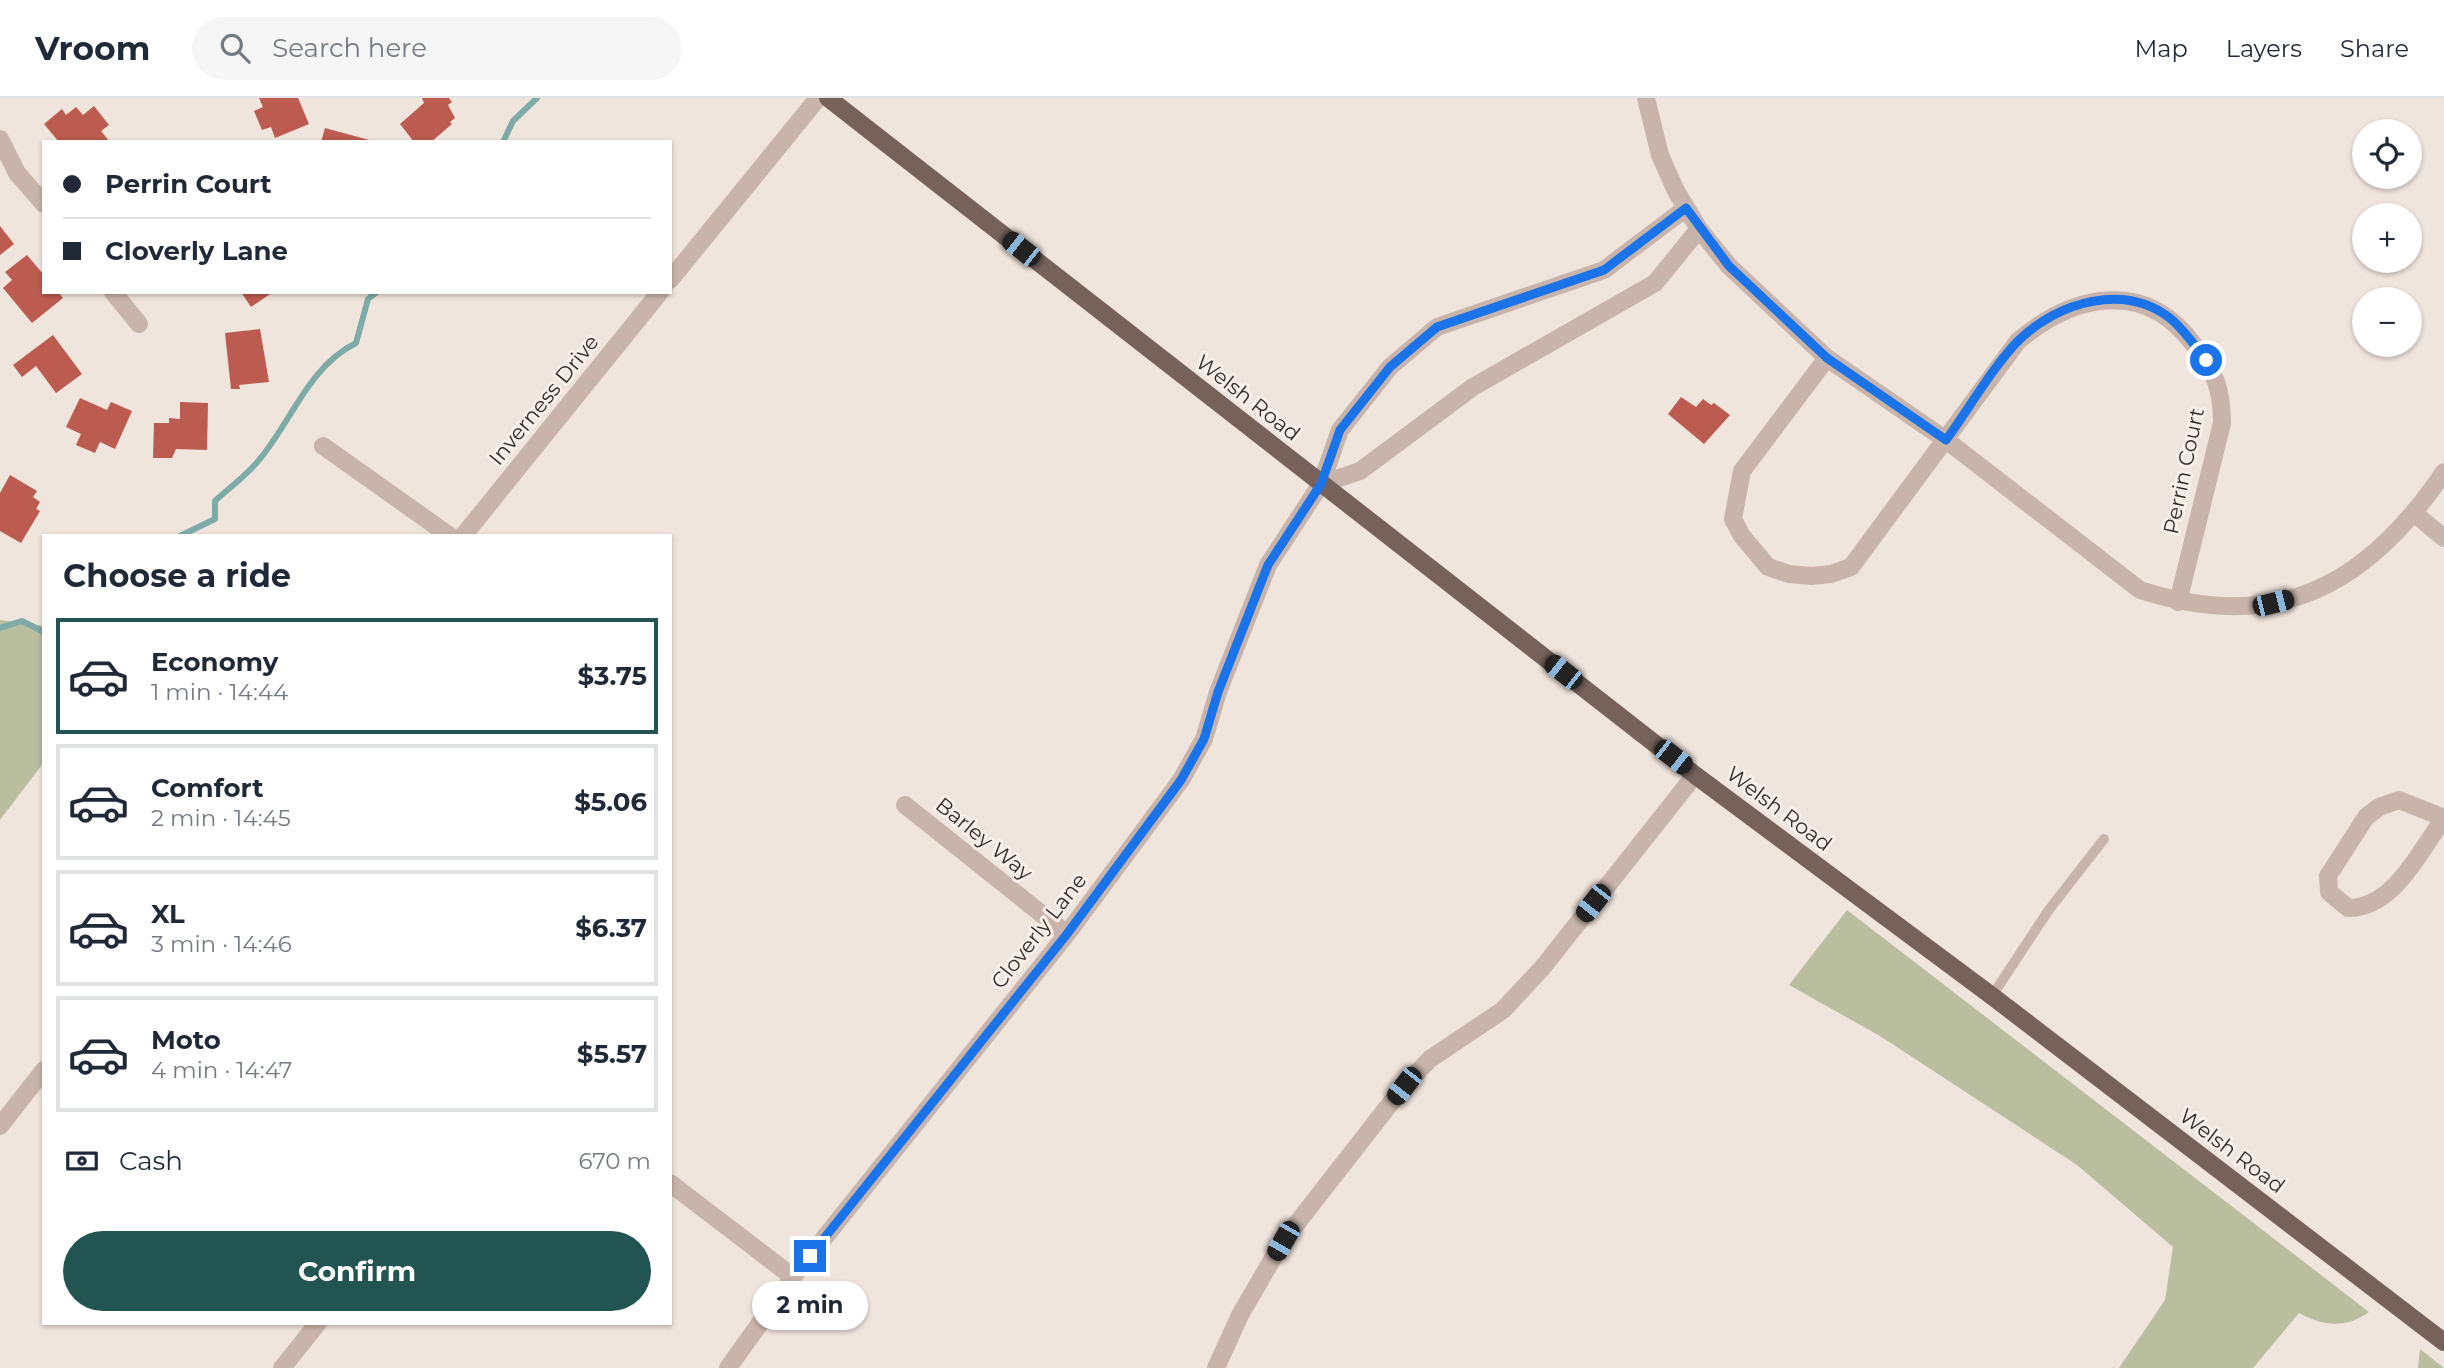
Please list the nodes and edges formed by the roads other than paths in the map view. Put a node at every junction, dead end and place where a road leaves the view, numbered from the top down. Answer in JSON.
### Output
{"nodes":[{"id":1,"x":818,"y":98,"type":"edge"},
{"id":2,"x":828,"y":98,"type":"edge"},
{"id":3,"x":1646,"y":98,"type":"edge"},
{"id":4,"x":0,"y":139,"type":"edge"},
{"id":5,"x":42,"y":202,"type":"edge"},
{"id":6,"x":1686,"y":208,"type":"junction"},
{"id":7,"x":1699,"y":229,"type":"junction"},
{"id":8,"x":672,"y":278,"type":"edge"},
{"id":9,"x":115,"y":294,"type":"edge"},
{"id":10,"x":658,"y":294,"type":"edge"},
{"id":11,"x":139,"y":324,"type":"dead end"},
{"id":12,"x":1827,"y":358,"type":"junction"},
{"id":13,"x":1946,"y":440,"type":"junction"},
{"id":14,"x":323,"y":446,"type":"dead end"},
{"id":15,"x":2444,"y":472,"type":"edge"},
{"id":16,"x":1321,"y":484,"type":"junction"},
{"id":17,"x":2415,"y":514,"type":"junction"},
{"id":18,"x":447,"y":534,"type":"edge"},
{"id":19,"x":465,"y":534,"type":"edge"},
{"id":20,"x":2444,"y":538,"type":"edge"},
{"id":21,"x":2178,"y":602,"type":"junction"},
{"id":22,"x":1695,"y":775,"type":"junction"},
{"id":23,"x":905,"y":805,"type":"dead end"},
{"id":24,"x":2444,"y":818,"type":"edge"},
{"id":25,"x":2104,"y":839,"type":"dead end"},
{"id":26,"x":1067,"y":934,"type":"junction"},
{"id":27,"x":1992,"y":996,"type":"junction"},
{"id":28,"x":42,"y":1073,"type":"edge"},
{"id":29,"x":0,"y":1126,"type":"edge"},
{"id":30,"x":672,"y":1185,"type":"edge"},
{"id":31,"x":793,"y":1277,"type":"junction"},
{"id":32,"x":316,"y":1325,"type":"edge"},
{"id":33,"x":2444,"y":1342,"type":"edge"},
{"id":34,"x":282,"y":1368,"type":"edge"},
{"id":35,"x":728,"y":1368,"type":"edge"},
{"id":36,"x":1216,"y":1368,"type":"edge"}],
"edges":[{"from":1,"to":8,"type":"street"},
{"from":2,"to":16,"type":"main road","name":"Welsh Road"},
{"from":3,"to":6,"type":"street"},
{"from":4,"to":5,"type":"street"},
{"from":6,"to":7,"type":"street"},
{"from":6,"to":16,"type":"street","name":"Cloverly Lane"},
{"from":7,"to":12,"type":"street"},
{"from":7,"to":16,"type":"street"},
{"from":9,"to":11,"type":"street"},
{"from":10,"to":19,"type":"street","name":"Inverness Drive"},
{"from":12,"to":13,"type":"street"},
{"from":12,"to":13,"type":"street","name":"Perrin Court"},
{"from":13,"to":21,"type":"street"},
{"from":13,"to":21,"type":"street","name":"Perrin Court"},
{"from":14,"to":18,"type":"street"},
{"from":15,"to":17,"type":"street"},
{"from":16,"to":22,"type":"main road","name":"Welsh Road"},
{"from":16,"to":26,"type":"street","name":"Cloverly Lane"},
{"from":17,"to":20,"type":"street"},
{"from":17,"to":21,"type":"street"},
{"from":22,"to":27,"type":"main road","name":"Welsh Road"},
{"from":22,"to":36,"type":"street"},
{"from":23,"to":26,"type":"street","name":"Barley Way"},
{"from":24,"to":24,"type":"street"},
{"from":25,"to":27,"type":"lane"},
{"from":26,"to":31,"type":"street","name":"Cloverly Lane"},
{"from":27,"to":33,"type":"main road","name":"Welsh Road"},
{"from":28,"to":29,"type":"street"},
{"from":30,"to":31,"type":"street"},
{"from":31,"to":35,"type":"street","name":"Cloverly Lane"},
{"from":32,"to":34,"type":"street"}]}
